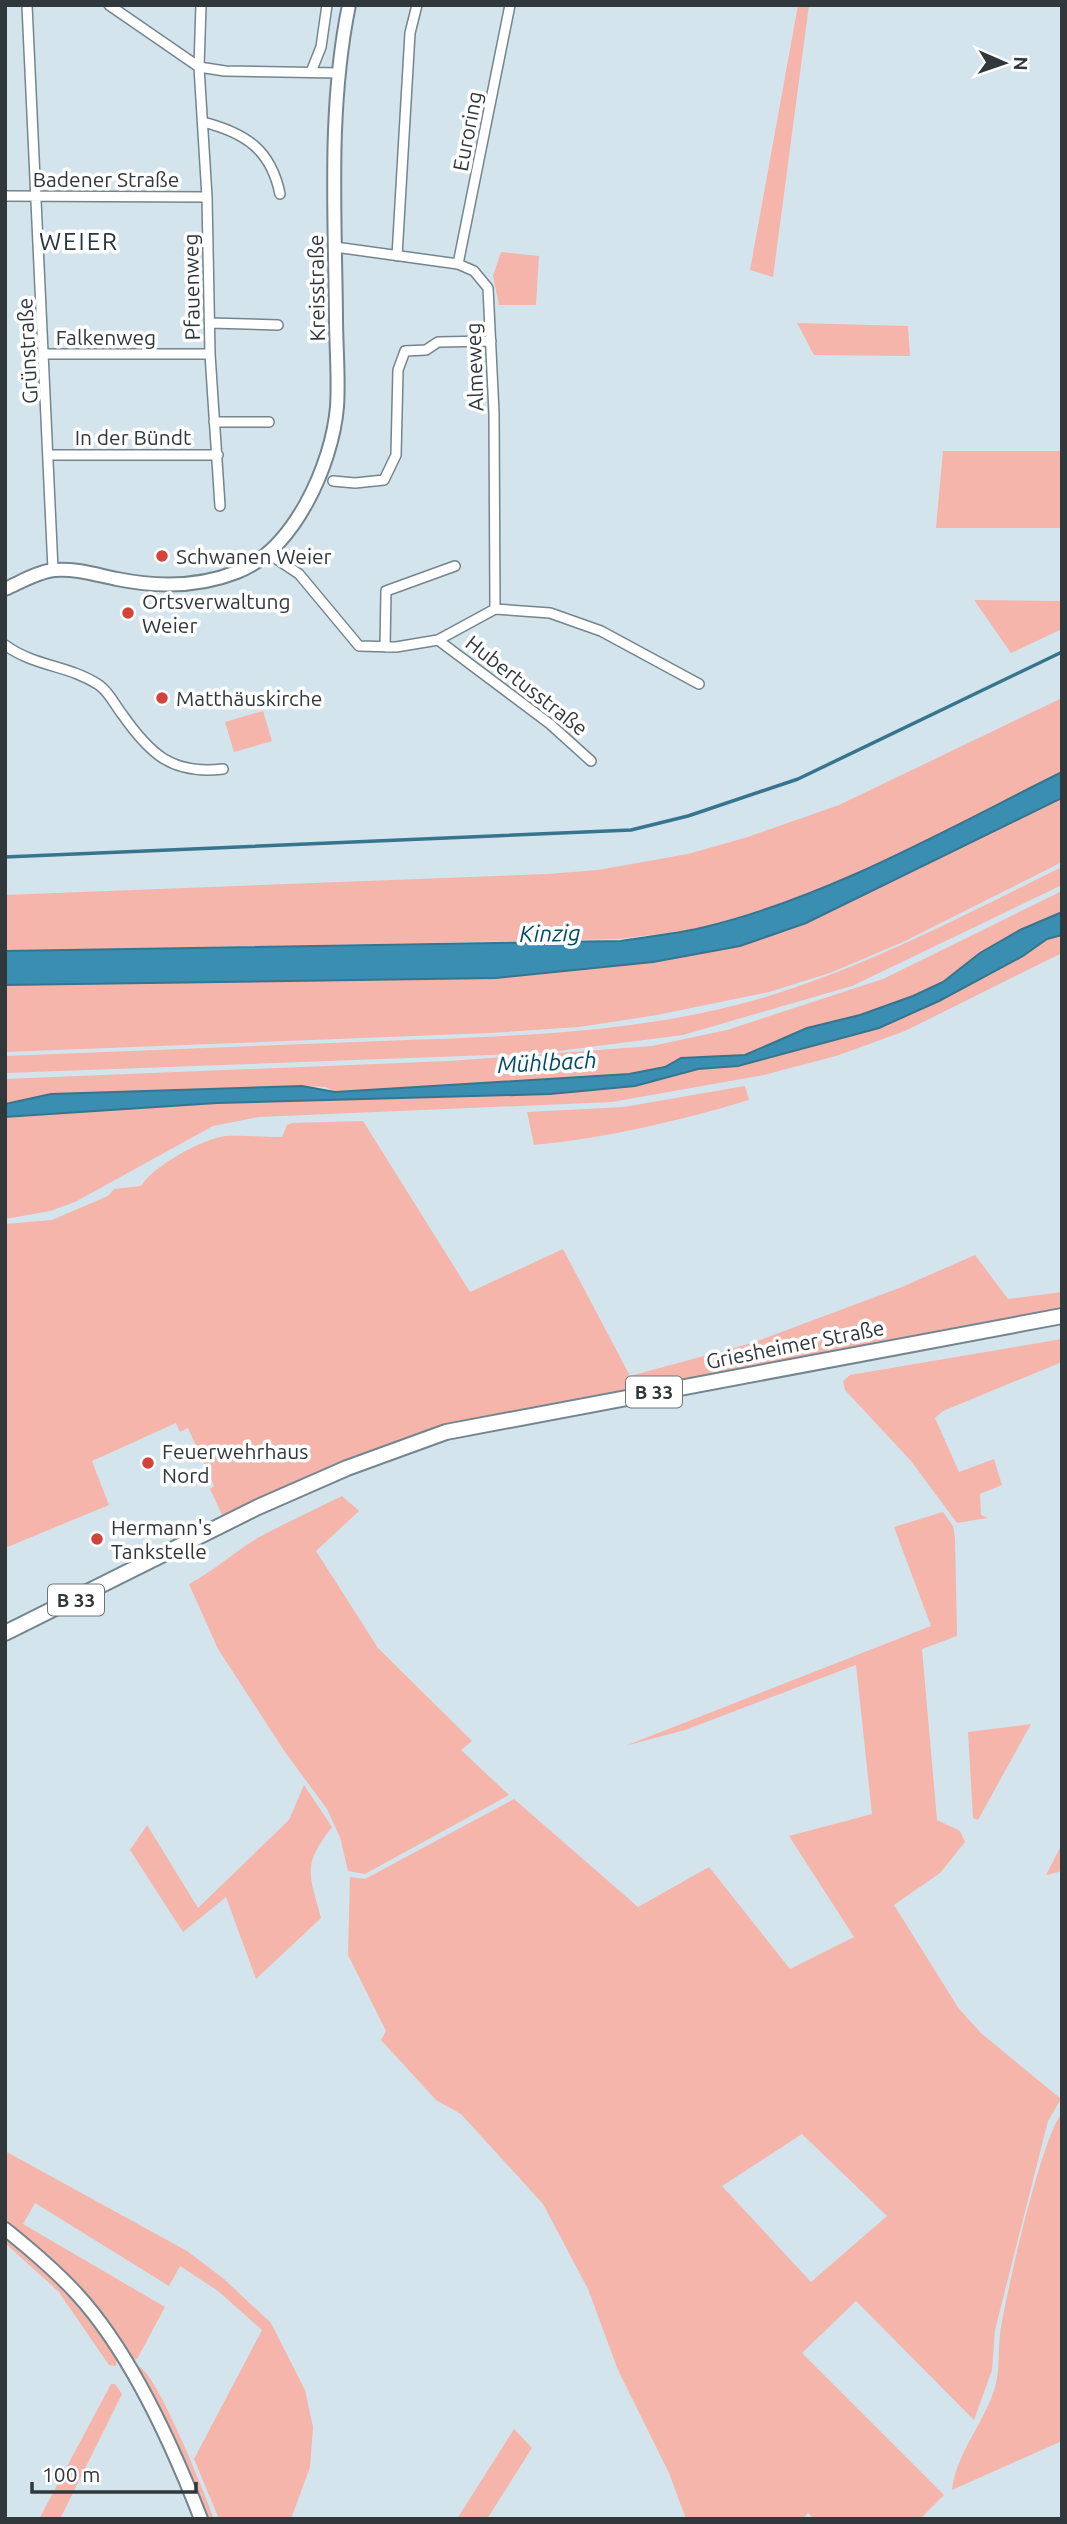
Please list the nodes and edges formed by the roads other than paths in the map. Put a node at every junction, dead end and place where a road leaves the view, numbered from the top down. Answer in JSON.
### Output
{"nodes":[{"id":1,"x":27,"y":5,"type":"edge"},
{"id":2,"x":109,"y":5,"type":"edge"},
{"id":3,"x":201,"y":5,"type":"edge"},
{"id":4,"x":327,"y":5,"type":"edge"},
{"id":5,"x":349,"y":5,"type":"edge"},
{"id":6,"x":417,"y":5,"type":"edge"},
{"id":7,"x":510,"y":5,"type":"edge"},
{"id":8,"x":199,"y":67,"type":"junction"},
{"id":9,"x":311,"y":72,"type":"junction"},
{"id":10,"x":339,"y":73,"type":"junction"},
{"id":11,"x":203,"y":122,"type":"junction"},
{"id":12,"x":279,"y":194,"type":"dead end"},
{"id":13,"x":5,"y":196,"type":"edge"},
{"id":14,"x":37,"y":196,"type":"junction"},
{"id":15,"x":207,"y":197,"type":"junction"},
{"id":16,"x":335,"y":247,"type":"junction"},
{"id":17,"x":397,"y":256,"type":"junction"},
{"id":18,"x":458,"y":264,"type":"junction"},
{"id":19,"x":210,"y":323,"type":"junction"},
{"id":20,"x":278,"y":325,"type":"dead end"},
{"id":21,"x":491,"y":341,"type":"junction"},
{"id":22,"x":45,"y":354,"type":"junction"},
{"id":23,"x":210,"y":354,"type":"junction"},
{"id":24,"x":214,"y":422,"type":"junction"},
{"id":25,"x":269,"y":422,"type":"dead end"},
{"id":26,"x":49,"y":455,"type":"junction"},
{"id":27,"x":218,"y":455,"type":"junction"},
{"id":28,"x":333,"y":481,"type":"dead end"},
{"id":29,"x":220,"y":506,"type":"dead end"},
{"id":30,"x":269,"y":554,"type":"junction"},
{"id":31,"x":455,"y":566,"type":"dead end"},
{"id":32,"x":53,"y":570,"type":"junction"},
{"id":33,"x":5,"y":589,"type":"edge"},
{"id":34,"x":495,"y":609,"type":"junction"},
{"id":35,"x":438,"y":640,"type":"junction"},
{"id":36,"x":5,"y":645,"type":"edge"},
{"id":37,"x":385,"y":647,"type":"junction"},
{"id":38,"x":699,"y":684,"type":"dead end"},
{"id":39,"x":591,"y":761,"type":"dead end"},
{"id":40,"x":223,"y":769,"type":"dead end"},
{"id":41,"x":1062,"y":1317,"type":"edge"},
{"id":42,"x":5,"y":1633,"type":"edge"},
{"id":43,"x":5,"y":2228,"type":"edge"},
{"id":44,"x":201,"y":2519,"type":"edge"}],
"edges":[{"from":1,"to":14,"type":"street","name":"Grünstraße"},
{"from":2,"to":8,"type":"street"},
{"from":3,"to":8,"type":"street","name":"Pfauenweg"},
{"from":4,"to":9,"type":"street"},
{"from":5,"to":10,"type":"street","name":"Kreisstraße"},
{"from":6,"to":17,"type":"street"},
{"from":7,"to":18,"type":"street","name":"Euroring"},
{"from":8,"to":9,"type":"street"},
{"from":8,"to":11,"type":"street","name":"Pfauenweg"},
{"from":9,"to":10,"type":"street"},
{"from":10,"to":16,"type":"street","name":"Kreisstraße"},
{"from":11,"to":12,"type":"street"},
{"from":11,"to":15,"type":"street","name":"Pfauenweg"},
{"from":13,"to":14,"type":"street","name":"Badener Straße"},
{"from":14,"to":15,"type":"street","name":"Badener Straße"},
{"from":14,"to":22,"type":"street","name":"Grünstraße"},
{"from":15,"to":19,"type":"street","name":"Pfauenweg"},
{"from":16,"to":17,"type":"street","name":"Almeweg"},
{"from":16,"to":30,"type":"street","name":"Kreisstraße"},
{"from":17,"to":18,"type":"street","name":"Almeweg"},
{"from":18,"to":21,"type":"street","name":"Almeweg"},
{"from":19,"to":20,"type":"street"},
{"from":19,"to":23,"type":"street","name":"Pfauenweg"},
{"from":21,"to":28,"type":"street"},
{"from":21,"to":34,"type":"street","name":"Almeweg"},
{"from":22,"to":23,"type":"street","name":"Falkenweg"},
{"from":22,"to":26,"type":"street","name":"Grünstraße"},
{"from":23,"to":24,"type":"street","name":"Pfauenweg"},
{"from":24,"to":25,"type":"street"},
{"from":24,"to":27,"type":"street","name":"Pfauenweg"},
{"from":26,"to":27,"type":"street","name":"In der Bündt"},
{"from":26,"to":32,"type":"street","name":"Grünstraße"},
{"from":27,"to":29,"type":"street","name":"Pfauenweg"},
{"from":30,"to":32,"type":"street"},
{"from":30,"to":37,"type":"street","name":"Hubertusstraße"},
{"from":31,"to":37,"type":"street"},
{"from":32,"to":33,"type":"street"},
{"from":34,"to":35,"type":"street","name":"Hubertusstraße"},
{"from":34,"to":38,"type":"street","name":"Hubertusstraße"},
{"from":35,"to":37,"type":"street","name":"Hubertusstraße"},
{"from":35,"to":39,"type":"street","name":"Hubertusstraße"},
{"from":36,"to":40,"type":"street"},
{"from":41,"to":42,"type":"main road","name":"Griesheimer Straße","number":"B 33"},
{"from":43,"to":44,"type":"street"}]}
